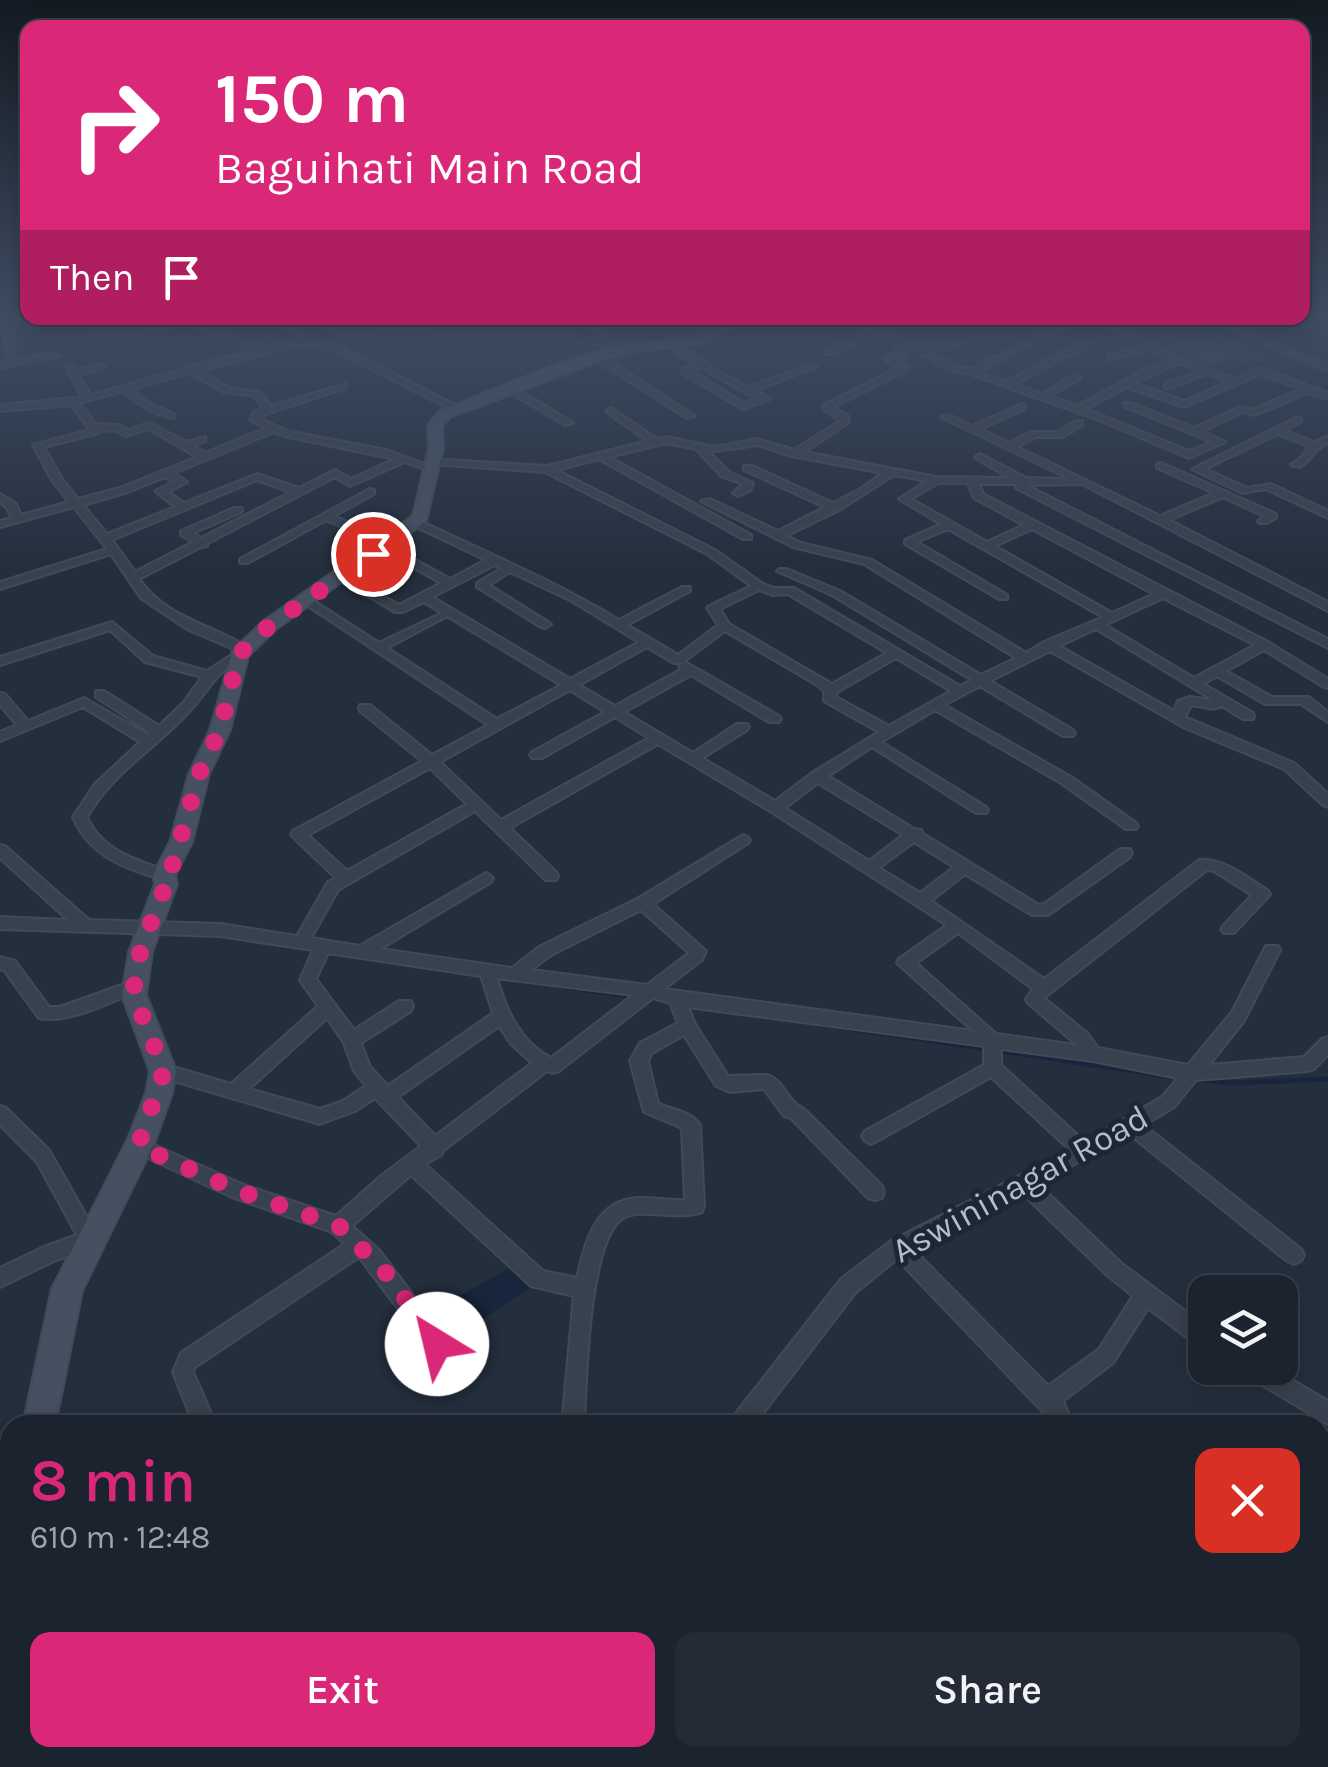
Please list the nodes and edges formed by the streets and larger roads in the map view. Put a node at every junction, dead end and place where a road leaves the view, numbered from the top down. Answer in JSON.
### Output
{"nodes":[{"id":1,"x":94,"y":397,"type":"edge"},
{"id":2,"x":136,"y":397,"type":"edge"},
{"id":3,"x":260,"y":397,"type":"edge"},
{"id":4,"x":307,"y":397,"type":"edge"},
{"id":5,"x":437,"y":397,"type":"edge"},
{"id":6,"x":487,"y":397,"type":"edge"},
{"id":7,"x":524,"y":397,"type":"edge"},
{"id":8,"x":668,"y":397,"type":"edge"},
{"id":9,"x":728,"y":397,"type":"edge"},
{"id":10,"x":764,"y":397,"type":"edge"},
{"id":11,"x":846,"y":397,"type":"edge"},
{"id":12,"x":1018,"y":397,"type":"edge"},
{"id":13,"x":1046,"y":397,"type":"edge"},
{"id":14,"x":1099,"y":397,"type":"edge"},
{"id":15,"x":1169,"y":397,"type":"edge"},
{"id":16,"x":1203,"y":397,"type":"edge"},
{"id":17,"x":1291,"y":397,"type":"edge"},
{"id":18,"x":88,"y":399,"type":"joint"},
{"id":19,"x":73,"y":402,"type":"junction"},
{"id":20,"x":1128,"y":404,"type":"dead end"},
{"id":21,"x":1022,"y":406,"type":"dead end"},
{"id":22,"x":0,"y":408,"type":"edge"},
{"id":23,"x":456,"y":409,"type":"junction"},
{"id":24,"x":269,"y":410,"type":"junction"},
{"id":25,"x":992,"y":410,"type":"dead end"},
{"id":26,"x":1077,"y":410,"type":"junction"},
{"id":27,"x":611,"y":411,"type":"dead end"},
{"id":28,"x":171,"y":416,"type":"dead end"},
{"id":29,"x":690,"y":416,"type":"dead end"},
{"id":30,"x":946,"y":417,"type":"dead end"},
{"id":31,"x":1298,"y":420,"type":"dead end"},
{"id":32,"x":568,"y":423,"type":"dead end"},
{"id":33,"x":1079,"y":424,"type":"dead end"},
{"id":34,"x":93,"y":427,"type":"junction"},
{"id":35,"x":274,"y":429,"type":"junction"},
{"id":36,"x":972,"y":429,"type":"junction"},
{"id":37,"x":1193,"y":432,"type":"junction"},
{"id":38,"x":1280,"y":432,"type":"junction"},
{"id":39,"x":202,"y":439,"type":"dead end"},
{"id":40,"x":655,"y":442,"type":"junction"},
{"id":41,"x":1322,"y":443,"type":"edge"},
{"id":42,"x":1011,"y":446,"type":"junction"},
{"id":43,"x":182,"y":447,"type":"junction"},
{"id":44,"x":700,"y":448,"type":"junction"},
{"id":45,"x":797,"y":453,"type":"junction"},
{"id":46,"x":1190,"y":455,"type":"junction"},
{"id":47,"x":602,"y":457,"type":"junction"},
{"id":48,"x":980,"y":457,"type":"dead end"},
{"id":49,"x":206,"y":458,"type":"junction"},
{"id":50,"x":404,"y":459,"type":"junction"},
{"id":51,"x":432,"y":465,"type":"junction"},
{"id":52,"x":1296,"y":465,"type":"dead end"},
{"id":53,"x":1161,"y":466,"type":"dead end"},
{"id":54,"x":748,"y":468,"type":"dead end"},
{"id":55,"x":547,"y":469,"type":"junction"},
{"id":56,"x":1197,"y":470,"type":"junction"},
{"id":57,"x":893,"y":471,"type":"junction"},
{"id":58,"x":168,"y":474,"type":"junction"},
{"id":59,"x":936,"y":480,"type":"junction"},
{"id":60,"x":973,"y":482,"type":"junction"},
{"id":61,"x":1078,"y":482,"type":"junction"},
{"id":62,"x":1014,"y":483,"type":"junction"},
{"id":63,"x":1028,"y":484,"type":"junction"},
{"id":64,"x":1246,"y":491,"type":"junction"},
{"id":65,"x":302,"y":492,"type":"junction"},
{"id":66,"x":370,"y":492,"type":"dead end"},
{"id":67,"x":738,"y":493,"type":"dead end"},
{"id":68,"x":1228,"y":495,"type":"junction"},
{"id":69,"x":0,"y":498,"type":"edge"},
{"id":70,"x":706,"y":501,"type":"dead end"},
{"id":71,"x":77,"y":504,"type":"junction"},
{"id":72,"x":184,"y":508,"type":"junction"},
{"id":73,"x":835,"y":508,"type":"junction"},
{"id":74,"x":238,"y":510,"type":"dead end"},
{"id":75,"x":1328,"y":515,"type":"edge"},
{"id":76,"x":328,"y":518,"type":"junction"},
{"id":77,"x":18,"y":520,"type":"junction"},
{"id":78,"x":1158,"y":521,"type":"junction"},
{"id":79,"x":1263,"y":521,"type":"dead end"},
{"id":80,"x":414,"y":522,"type":"junction"},
{"id":81,"x":0,"y":524,"type":"edge"},
{"id":82,"x":950,"y":524,"type":"junction"},
{"id":83,"x":1032,"y":525,"type":"junction"},
{"id":84,"x":778,"y":536,"type":"junction"},
{"id":85,"x":747,"y":537,"type":"dead end"},
{"id":86,"x":105,"y":539,"type":"junction"},
{"id":87,"x":202,"y":544,"type":"junction"},
{"id":88,"x":386,"y":545,"type":"junction"},
{"id":89,"x":988,"y":545,"type":"junction"},
{"id":90,"x":807,"y":549,"type":"junction"},
{"id":91,"x":114,"y":550,"type":"junction"},
{"id":92,"x":495,"y":560,"type":"junction"},
{"id":93,"x":244,"y":561,"type":"dead end"},
{"id":94,"x":511,"y":567,"type":"junction"},
{"id":95,"x":783,"y":571,"type":"junction"},
{"id":96,"x":340,"y":575,"type":"junction"},
{"id":97,"x":132,"y":578,"type":"junction"},
{"id":98,"x":451,"y":584,"type":"junction"},
{"id":99,"x":0,"y":586,"type":"edge"},
{"id":100,"x":759,"y":586,"type":"junction"},
{"id":101,"x":686,"y":589,"type":"dead end"},
{"id":102,"x":1328,"y":592,"type":"edge"},
{"id":103,"x":1163,"y":594,"type":"junction"},
{"id":104,"x":424,"y":597,"type":"junction"},
{"id":105,"x":1003,"y":597,"type":"dead end"},
{"id":106,"x":1312,"y":599,"type":"junction"},
{"id":107,"x":305,"y":600,"type":"junction"},
{"id":108,"x":1328,"y":607,"type":"edge"},
{"id":109,"x":441,"y":616,"type":"dead end"},
{"id":110,"x":1111,"y":617,"type":"junction"},
{"id":111,"x":545,"y":624,"type":"dead end"},
{"id":112,"x":620,"y":624,"type":"junction"},
{"id":113,"x":1097,"y":625,"type":"junction"},
{"id":114,"x":726,"y":626,"type":"junction"},
{"id":115,"x":647,"y":642,"type":"junction"},
{"id":116,"x":1264,"y":644,"type":"junction"},
{"id":117,"x":1328,"y":644,"type":"edge"},
{"id":118,"x":1048,"y":645,"type":"junction"},
{"id":119,"x":380,"y":647,"type":"junction"},
{"id":120,"x":241,"y":652,"type":"junction"},
{"id":121,"x":896,"y":654,"type":"junction"},
{"id":122,"x":1023,"y":657,"type":"junction"},
{"id":123,"x":678,"y":660,"type":"junction"},
{"id":124,"x":0,"y":662,"type":"edge"},
{"id":125,"x":690,"y":670,"type":"junction"},
{"id":126,"x":1217,"y":671,"type":"junction"},
{"id":127,"x":206,"y":674,"type":"junction"},
{"id":128,"x":980,"y":680,"type":"junction"},
{"id":129,"x":1195,"y":683,"type":"junction"},
{"id":130,"x":569,"y":684,"type":"junction"},
{"id":131,"x":1328,"y":684,"type":"edge"},
{"id":132,"x":830,"y":690,"type":"junction"},
{"id":133,"x":960,"y":691,"type":"junction"},
{"id":134,"x":100,"y":694,"type":"dead end"},
{"id":135,"x":0,"y":698,"type":"edge"},
{"id":136,"x":1224,"y":700,"type":"junction"},
{"id":137,"x":935,"y":705,"type":"junction"},
{"id":138,"x":364,"y":708,"type":"dead end"},
{"id":139,"x":618,"y":713,"type":"junction"},
{"id":140,"x":1178,"y":716,"type":"junction"},
{"id":141,"x":1248,"y":716,"type":"dead end"},
{"id":142,"x":1328,"y":718,"type":"edge"},
{"id":143,"x":774,"y":719,"type":"dead end"},
{"id":144,"x":497,"y":725,"type":"junction"},
{"id":145,"x":25,"y":726,"type":"junction"},
{"id":146,"x":742,"y":727,"type":"dead end"},
{"id":147,"x":886,"y":730,"type":"junction"},
{"id":148,"x":1068,"y":733,"type":"dead end"},
{"id":149,"x":0,"y":736,"type":"edge"},
{"id":150,"x":152,"y":736,"type":"junction"},
{"id":151,"x":658,"y":738,"type":"junction"},
{"id":152,"x":872,"y":741,"type":"junction"},
{"id":153,"x":537,"y":756,"type":"dead end"},
{"id":154,"x":692,"y":759,"type":"junction"},
{"id":155,"x":432,"y":762,"type":"junction"},
{"id":156,"x":817,"y":776,"type":"junction"},
{"id":157,"x":1328,"y":802,"type":"edge"},
{"id":158,"x":476,"y":804,"type":"junction"},
{"id":159,"x":775,"y":808,"type":"junction"},
{"id":160,"x":981,"y":810,"type":"dead end"},
{"id":161,"x":1131,"y":826,"type":"dead end"},
{"id":162,"x":499,"y":828,"type":"junction"},
{"id":163,"x":916,"y":833,"type":"junction"},
{"id":164,"x":743,"y":840,"type":"dead end"},
{"id":165,"x":0,"y":850,"type":"edge"},
{"id":166,"x":1125,"y":853,"type":"dead end"},
{"id":167,"x":965,"y":866,"type":"junction"},
{"id":168,"x":869,"y":868,"type":"junction"},
{"id":169,"x":164,"y":875,"type":"junction"},
{"id":170,"x":551,"y":876,"type":"dead end"},
{"id":171,"x":345,"y":878,"type":"junction"},
{"id":172,"x":486,"y":878,"type":"dead end"},
{"id":173,"x":922,"y":900,"type":"junction"},
{"id":174,"x":642,"y":903,"type":"junction"},
{"id":175,"x":0,"y":923,"type":"edge"},
{"id":176,"x":83,"y":924,"type":"junction"},
{"id":177,"x":958,"y":924,"type":"junction"},
{"id":178,"x":151,"y":926,"type":"junction"},
{"id":179,"x":1229,"y":929,"type":"dead end"},
{"id":180,"x":301,"y":943,"type":"junction"},
{"id":181,"x":322,"y":949,"type":"junction"},
{"id":182,"x":1272,"y":950,"type":"dead end"},
{"id":183,"x":361,"y":953,"type":"junction"},
{"id":184,"x":0,"y":964,"type":"edge"},
{"id":185,"x":487,"y":969,"type":"junction"},
{"id":186,"x":516,"y":972,"type":"junction"},
{"id":187,"x":134,"y":987,"type":"junction"},
{"id":188,"x":1044,"y":988,"type":"junction"},
{"id":189,"x":647,"y":992,"type":"junction"},
{"id":190,"x":677,"y":999,"type":"junction"},
{"id":191,"x":404,"y":1006,"type":"dead end"},
{"id":192,"x":328,"y":1007,"type":"junction"},
{"id":193,"x":501,"y":1016,"type":"junction"},
{"id":194,"x":687,"y":1026,"type":"junction"},
{"id":195,"x":352,"y":1040,"type":"junction"},
{"id":196,"x":1328,"y":1044,"type":"edge"},
{"id":197,"x":993,"y":1052,"type":"junction"},
{"id":198,"x":1094,"y":1054,"type":"junction"},
{"id":199,"x":544,"y":1063,"type":"junction"},
{"id":200,"x":1320,"y":1063,"type":"edge"},
{"id":201,"x":164,"y":1071,"type":"junction"},
{"id":202,"x":1187,"y":1077,"type":"junction"},
{"id":203,"x":232,"y":1092,"type":"junction"},
{"id":204,"x":380,"y":1093,"type":"junction"},
{"id":205,"x":0,"y":1112,"type":"edge"},
{"id":206,"x":1131,"y":1125,"type":"junction"},
{"id":207,"x":871,"y":1136,"type":"dead end"},
{"id":208,"x":138,"y":1146,"type":"junction"},
{"id":209,"x":435,"y":1148,"type":"junction"},
{"id":210,"x":1084,"y":1152,"type":"junction"},
{"id":211,"x":411,"y":1163,"type":"junction"},
{"id":212,"x":1025,"y":1184,"type":"junction"},
{"id":213,"x":875,"y":1192,"type":"dead end"},
{"id":214,"x":339,"y":1226,"type":"junction"},
{"id":215,"x":90,"y":1240,"type":"junction"},
{"id":216,"x":360,"y":1245,"type":"junction"},
{"id":217,"x":898,"y":1247,"type":"junction"},
{"id":218,"x":1294,"y":1256,"type":"dead end"},
{"id":219,"x":0,"y":1278,"type":"edge"},
{"id":220,"x":584,"y":1289,"type":"junction"},
{"id":221,"x":1146,"y":1294,"type":"junction"},
{"id":222,"x":1188,"y":1326,"type":"edge"},
{"id":223,"x":461,"y":1335,"type":"dead end"},
{"id":224,"x":1281,"y":1385,"type":"edge"},
{"id":225,"x":1046,"y":1400,"type":"junction"},
{"id":226,"x":1328,"y":1413,"type":"edge"},
{"id":227,"x":41,"y":1415,"type":"edge"},
{"id":228,"x":201,"y":1415,"type":"edge"},
{"id":229,"x":574,"y":1415,"type":"edge"},
{"id":230,"x":749,"y":1415,"type":"edge"},
{"id":231,"x":1058,"y":1415,"type":"edge"}],
"edges":[{"from":1,"to":18,"type":"street"},
{"from":2,"to":28,"type":"street"},
{"from":3,"to":24,"type":"street"},
{"from":4,"to":24,"type":"street"},
{"from":5,"to":23,"type":"street"},
{"from":6,"to":23,"type":"street"},
{"from":7,"to":32,"type":"street"},
{"from":8,"to":29,"type":"street"},
{"from":9,"to":10,"type":"street"},
{"from":11,"to":45,"type":"street"},
{"from":12,"to":25,"type":"street"},
{"from":13,"to":26,"type":"street"},
{"from":14,"to":26,"type":"street"},
{"from":15,"to":16,"type":"street"},
{"from":17,"to":37,"type":"street"},
{"from":18,"to":19,"type":"street"},
{"from":19,"to":22,"type":"street"},
{"from":19,"to":34,"type":"street"},
{"from":20,"to":37,"type":"street"},
{"from":21,"to":36,"type":"street"},
{"from":23,"to":51,"type":"street"},
{"from":24,"to":35,"type":"street"},
{"from":26,"to":46,"type":"street"},
{"from":27,"to":40,"type":"street"},
{"from":30,"to":36,"type":"street"},
{"from":31,"to":38,"type":"street"},
{"from":33,"to":42,"type":"street"},
{"from":34,"to":43,"type":"street"},
{"from":34,"to":71,"type":"street"},
{"from":35,"to":49,"type":"street"},
{"from":35,"to":50,"type":"street"},
{"from":36,"to":42,"type":"street"},
{"from":37,"to":46,"type":"street"},
{"from":38,"to":41,"type":"street"},
{"from":38,"to":56,"type":"street"},
{"from":39,"to":43,"type":"street"},
{"from":40,"to":44,"type":"street"},
{"from":40,"to":47,"type":"street"},
{"from":41,"to":52,"type":"street"},
{"from":42,"to":61,"type":"street"},
{"from":43,"to":49,"type":"street"},
{"from":44,"to":45,"type":"street"},
{"from":44,"to":67,"type":"street"},
{"from":45,"to":57,"type":"street"},
{"from":46,"to":56,"type":"street"},
{"from":47,"to":55,"type":"street"},
{"from":47,"to":85,"type":"street"},
{"from":48,"to":63,"type":"street"},
{"from":49,"to":58,"type":"street"},
{"from":50,"to":51,"type":"street"},
{"from":50,"to":65,"type":"street"},
{"from":51,"to":55,"type":"street"},
{"from":51,"to":80,"type":"street"},
{"from":53,"to":68,"type":"street"},
{"from":54,"to":73,"type":"street"},
{"from":55,"to":100,"type":"street"},
{"from":56,"to":64,"type":"street"},
{"from":57,"to":59,"type":"street"},
{"from":57,"to":73,"type":"street"},
{"from":58,"to":71,"type":"street"},
{"from":58,"to":72,"type":"street"},
{"from":59,"to":60,"type":"street"},
{"from":59,"to":82,"type":"street"},
{"from":60,"to":62,"type":"street"},
{"from":60,"to":83,"type":"street"},
{"from":61,"to":63,"type":"street"},
{"from":61,"to":78,"type":"street"},
{"from":62,"to":63,"type":"street"},
{"from":62,"to":117,"type":"street"},
{"from":64,"to":68,"type":"street"},
{"from":64,"to":75,"type":"street"},
{"from":65,"to":72,"type":"street"},
{"from":65,"to":87,"type":"street"},
{"from":66,"to":76,"type":"street"},
{"from":68,"to":78,"type":"street"},
{"from":68,"to":79,"type":"street"},
{"from":69,"to":77,"type":"street"},
{"from":70,"to":84,"type":"street"},
{"from":71,"to":77,"type":"street"},
{"from":71,"to":86,"type":"street"},
{"from":72,"to":86,"type":"street"},
{"from":73,"to":84,"type":"street"},
{"from":74,"to":87,"type":"street"},
{"from":76,"to":88,"type":"street"},
{"from":76,"to":93,"type":"street"},
{"from":77,"to":81,"type":"street"},
{"from":78,"to":106,"type":"street"},
{"from":80,"to":88,"type":"street"},
{"from":80,"to":92,"type":"street"},
{"from":82,"to":89,"type":"street"},
{"from":82,"to":105,"type":"street"},
{"from":83,"to":89,"type":"street"},
{"from":83,"to":103,"type":"street"},
{"from":84,"to":90,"type":"street"},
{"from":86,"to":91,"type":"street"},
{"from":87,"to":97,"type":"street"},
{"from":88,"to":96,"type":"street"},
{"from":88,"to":98,"type":"street"},
{"from":89,"to":110,"type":"street"},
{"from":90,"to":95,"type":"street"},
{"from":90,"to":122,"type":"street"},
{"from":91,"to":97,"type":"street"},
{"from":91,"to":99,"type":"street"},
{"from":92,"to":94,"type":"street"},
{"from":92,"to":98,"type":"street"},
{"from":94,"to":111,"type":"street"},
{"from":94,"to":112,"type":"street"},
{"from":95,"to":100,"type":"street"},
{"from":95,"to":128,"type":"street"},
{"from":96,"to":104,"type":"street"},
{"from":96,"to":107,"type":"street"},
{"from":97,"to":120,"type":"street"},
{"from":98,"to":104,"type":"street"},
{"from":100,"to":114,"type":"street"},
{"from":100,"to":121,"type":"street"},
{"from":101,"to":112,"type":"street"},
{"from":102,"to":106,"type":"street"},
{"from":103,"to":110,"type":"street"},
{"from":103,"to":116,"type":"street"},
{"from":104,"to":130,"type":"street"},
{"from":106,"to":108,"type":"street"},
{"from":107,"to":119,"type":"street"},
{"from":107,"to":120,"type":"street"},
{"from":109,"to":119,"type":"street"},
{"from":110,"to":113,"type":"street"},
{"from":112,"to":115,"type":"street"},
{"from":113,"to":118,"type":"street"},
{"from":113,"to":129,"type":"street"},
{"from":114,"to":123,"type":"street"},
{"from":114,"to":132,"type":"street"},
{"from":115,"to":123,"type":"street"},
{"from":115,"to":130,"type":"street"},
{"from":116,"to":126,"type":"street"},
{"from":116,"to":131,"type":"street"},
{"from":118,"to":122,"type":"street"},
{"from":118,"to":140,"type":"street"},
{"from":119,"to":144,"type":"street"},
{"from":120,"to":127,"type":"street"},
{"from":120,"to":169,"type":"street"},
{"from":121,"to":132,"type":"street"},
{"from":121,"to":133,"type":"street"},
{"from":122,"to":128,"type":"street"},
{"from":123,"to":125,"type":"street"},
{"from":124,"to":127,"type":"street"},
{"from":125,"to":139,"type":"street"},
{"from":125,"to":143,"type":"street"},
{"from":126,"to":129,"type":"street"},
{"from":126,"to":142,"type":"street"},
{"from":127,"to":150,"type":"street"},
{"from":128,"to":133,"type":"street"},
{"from":128,"to":148,"type":"street"},
{"from":129,"to":136,"type":"street"},
{"from":130,"to":139,"type":"street"},
{"from":130,"to":144,"type":"street"},
{"from":132,"to":147,"type":"street"},
{"from":133,"to":137,"type":"street"},
{"from":134,"to":150,"type":"street"},
{"from":135,"to":145,"type":"street"},
{"from":136,"to":140,"type":"street"},
{"from":136,"to":141,"type":"street"},
{"from":137,"to":147,"type":"street"},
{"from":137,"to":161,"type":"street"},
{"from":138,"to":155,"type":"street"},
{"from":139,"to":151,"type":"street"},
{"from":139,"to":153,"type":"street"},
{"from":140,"to":157,"type":"street"},
{"from":144,"to":155,"type":"street"},
{"from":145,"to":149,"type":"street"},
{"from":145,"to":150,"type":"street"},
{"from":146,"to":154,"type":"street"},
{"from":147,"to":152,"type":"street"},
{"from":150,"to":169,"type":"street"},
{"from":151,"to":154,"type":"street"},
{"from":151,"to":162,"type":"street"},
{"from":152,"to":156,"type":"street"},
{"from":152,"to":160,"type":"street"},
{"from":154,"to":159,"type":"street"},
{"from":155,"to":158,"type":"street"},
{"from":155,"to":171,"type":"street"},
{"from":156,"to":159,"type":"street"},
{"from":156,"to":163,"type":"street"},
{"from":158,"to":162,"type":"street"},
{"from":158,"to":171,"type":"street"},
{"from":159,"to":168,"type":"street"},
{"from":162,"to":170,"type":"street"},
{"from":163,"to":167,"type":"street"},
{"from":163,"to":168,"type":"street"},
{"from":164,"to":174,"type":"street"},
{"from":165,"to":176,"type":"street"},
{"from":166,"to":167,"type":"street"},
{"from":167,"to":173,"type":"street"},
{"from":168,"to":173,"type":"street"},
{"from":169,"to":178,"type":"street"},
{"from":171,"to":180,"type":"street"},
{"from":172,"to":183,"type":"street"},
{"from":173,"to":177,"type":"street"},
{"from":174,"to":186,"type":"street"},
{"from":174,"to":189,"type":"street"},
{"from":175,"to":176,"type":"street"},
{"from":176,"to":178,"type":"street"},
{"from":177,"to":188,"type":"street"},
{"from":177,"to":197,"type":"street"},
{"from":178,"to":180,"type":"street"},
{"from":178,"to":187,"type":"street"},
{"from":179,"to":188,"type":"street"},
{"from":180,"to":181,"type":"street"},
{"from":181,"to":183,"type":"street"},
{"from":181,"to":192,"type":"street"},
{"from":182,"to":202,"type":"street","name":"Aswininagar Road"},
{"from":183,"to":185,"type":"street"},
{"from":184,"to":187,"type":"street"},
{"from":185,"to":186,"type":"street"},
{"from":185,"to":193,"type":"street"},
{"from":186,"to":189,"type":"street"},
{"from":187,"to":201,"type":"street"},
{"from":188,"to":198,"type":"street"},
{"from":189,"to":190,"type":"street"},
{"from":189,"to":199,"type":"street"},
{"from":190,"to":194,"type":"street"},
{"from":190,"to":197,"type":"street"},
{"from":191,"to":195,"type":"street"},
{"from":192,"to":195,"type":"street"},
{"from":192,"to":203,"type":"street"},
{"from":193,"to":199,"type":"street"},
{"from":193,"to":204,"type":"street"},
{"from":194,"to":213,"type":"street"},
{"from":194,"to":220,"type":"street"},
{"from":195,"to":204,"type":"street"},
{"from":196,"to":200,"type":"street"},
{"from":197,"to":198,"type":"street"},
{"from":197,"to":207,"type":"street"},
{"from":197,"to":210,"type":"street"},
{"from":198,"to":202,"type":"street"},
{"from":199,"to":209,"type":"street"},
{"from":200,"to":202,"type":"street"},
{"from":201,"to":203,"type":"street"},
{"from":201,"to":208,"type":"street"},
{"from":202,"to":206,"type":"street","name":"Aswininagar Road"},
{"from":203,"to":204,"type":"street"},
{"from":204,"to":209,"type":"street"},
{"from":205,"to":215,"type":"street"},
{"from":206,"to":210,"type":"street","name":"Aswininagar Road"},
{"from":206,"to":218,"type":"street"},
{"from":208,"to":214,"type":"street"},
{"from":208,"to":215,"type":"street"},
{"from":209,"to":211,"type":"street"},
{"from":210,"to":212,"type":"street","name":"Aswininagar Road"},
{"from":211,"to":214,"type":"street"},
{"from":211,"to":220,"type":"street"},
{"from":212,"to":217,"type":"street","name":"Aswininagar Road"},
{"from":212,"to":221,"type":"street"},
{"from":214,"to":216,"type":"street"},
{"from":215,"to":219,"type":"street"},
{"from":215,"to":227,"type":"street"},
{"from":216,"to":223,"type":"street"},
{"from":216,"to":228,"type":"street"},
{"from":217,"to":225,"type":"street"},
{"from":217,"to":230,"type":"street","name":"Aswininagar Road"},
{"from":220,"to":229,"type":"street"},
{"from":221,"to":222,"type":"street"},
{"from":221,"to":225,"type":"street"},
{"from":224,"to":226,"type":"street"},
{"from":225,"to":231,"type":"street"}]}
